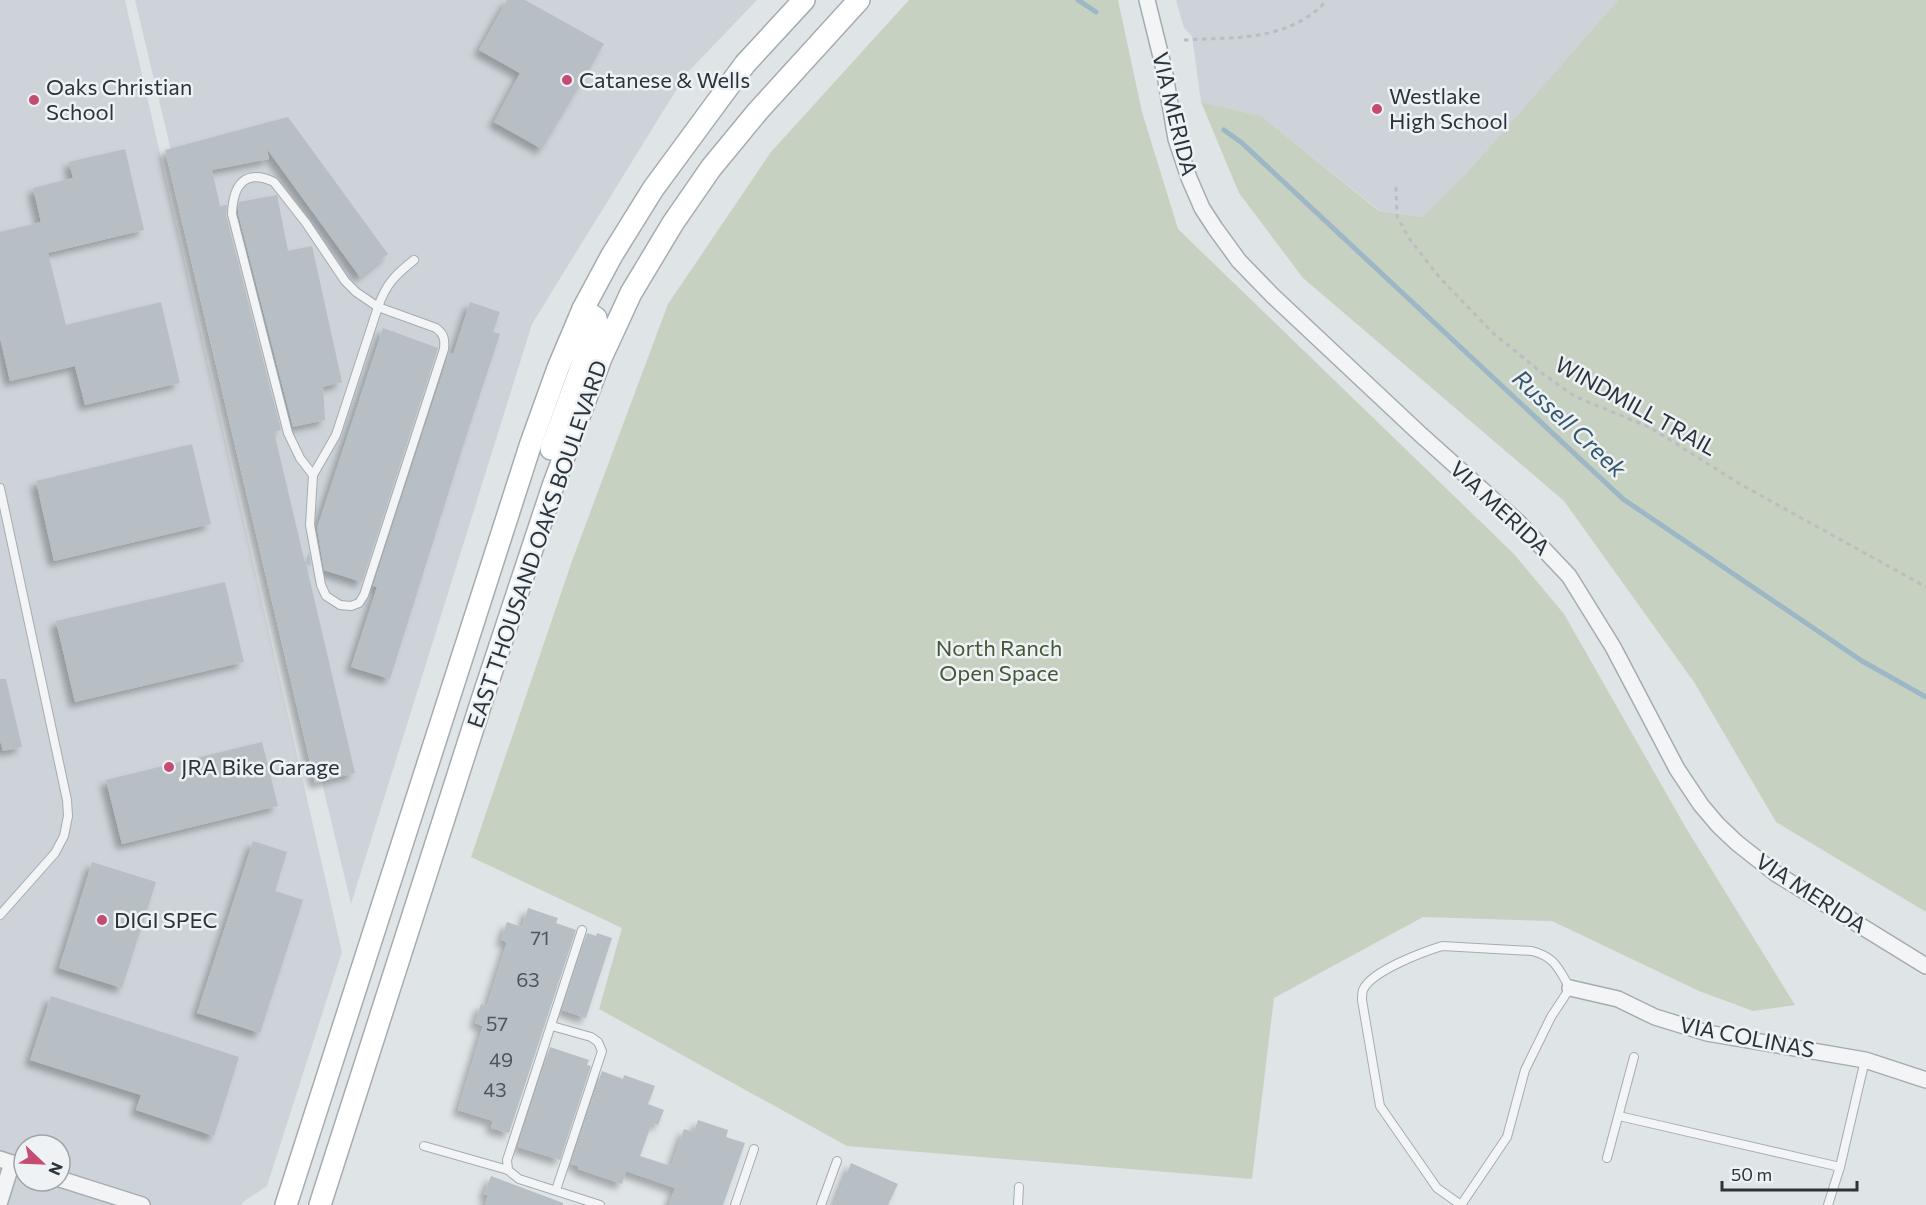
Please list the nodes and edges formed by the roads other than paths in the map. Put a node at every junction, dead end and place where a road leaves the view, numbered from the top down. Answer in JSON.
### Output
{"nodes":[{"id":1,"x":804,"y":0,"type":"edge"},
{"id":2,"x":859,"y":0,"type":"edge"},
{"id":3,"x":1147,"y":0,"type":"edge"},
{"id":4,"x":414,"y":260,"type":"dead end"},
{"id":5,"x":378,"y":307,"type":"junction"},
{"id":6,"x":583,"y":309,"type":"junction"},
{"id":7,"x":313,"y":475,"type":"junction"},
{"id":8,"x":553,"y":486,"type":"junction"},
{"id":9,"x":0,"y":488,"type":"edge"},
{"id":10,"x":0,"y":915,"type":"edge"},
{"id":11,"x":582,"y":930,"type":"dead end"},
{"id":12,"x":1926,"y":966,"type":"edge"},
{"id":13,"x":1570,"y":988,"type":"junction"},
{"id":14,"x":552,"y":1026,"type":"junction"},
{"id":15,"x":1634,"y":1058,"type":"dead end"},
{"id":16,"x":1865,"y":1060,"type":"junction"},
{"id":17,"x":1926,"y":1080,"type":"edge"},
{"id":18,"x":1619,"y":1116,"type":"junction"},
{"id":19,"x":424,"y":1146,"type":"dead end"},
{"id":20,"x":754,"y":1149,"type":"dead end"},
{"id":21,"x":1607,"y":1158,"type":"dead end"},
{"id":22,"x":837,"y":1161,"type":"dead end"},
{"id":23,"x":12,"y":1163,"type":"edge"},
{"id":24,"x":1840,"y":1167,"type":"junction"},
{"id":25,"x":508,"y":1170,"type":"junction"},
{"id":26,"x":72,"y":1183,"type":"edge"},
{"id":27,"x":1019,"y":1187,"type":"dead end"},
{"id":28,"x":556,"y":1190,"type":"junction"},
{"id":29,"x":0,"y":1201,"type":"edge"},
{"id":30,"x":142,"y":1205,"type":"edge"},
{"id":31,"x":286,"y":1205,"type":"edge"},
{"id":32,"x":320,"y":1205,"type":"edge"},
{"id":33,"x":600,"y":1205,"type":"edge"},
{"id":34,"x":735,"y":1205,"type":"edge"},
{"id":35,"x":821,"y":1205,"type":"edge"},
{"id":36,"x":1018,"y":1205,"type":"edge"},
{"id":37,"x":1461,"y":1205,"type":"edge"},
{"id":38,"x":1828,"y":1205,"type":"edge"}],
"edges":[{"from":1,"to":6,"type":"main road","name":"EAST THOUSAND OAKS BOULEVARD"},
{"from":2,"to":8,"type":"main road","name":"EAST THOUSAND OAKS BOULEVARD"},
{"from":3,"to":12,"type":"street","name":"VIA MERIDA"},
{"from":4,"to":5,"type":"lane"},
{"from":5,"to":7,"type":"lane"},
{"from":5,"to":7,"type":"lane"},
{"from":5,"to":7,"type":"lane"},
{"from":6,"to":8,"type":"main road"},
{"from":6,"to":31,"type":"main road","name":"EAST THOUSAND OAKS BOULEVARD"},
{"from":8,"to":32,"type":"main road","name":"EAST THOUSAND OAKS BOULEVARD"},
{"from":9,"to":10,"type":"lane"},
{"from":11,"to":14,"type":"lane"},
{"from":13,"to":16,"type":"street","name":"VIA COLINAS"},
{"from":13,"to":37,"type":"lane"},
{"from":13,"to":37,"type":"lane"},
{"from":14,"to":25,"type":"lane"},
{"from":14,"to":28,"type":"lane"},
{"from":15,"to":18,"type":"lane"},
{"from":16,"to":17,"type":"street","name":"VIA COLINAS"},
{"from":16,"to":24,"type":"lane"},
{"from":18,"to":21,"type":"lane"},
{"from":18,"to":24,"type":"lane"},
{"from":19,"to":25,"type":"lane"},
{"from":20,"to":34,"type":"lane"},
{"from":22,"to":35,"type":"lane"},
{"from":23,"to":29,"type":"street"},
{"from":24,"to":38,"type":"lane"},
{"from":25,"to":28,"type":"lane"},
{"from":26,"to":30,"type":"street"},
{"from":27,"to":36,"type":"lane"},
{"from":28,"to":33,"type":"lane"}]}
